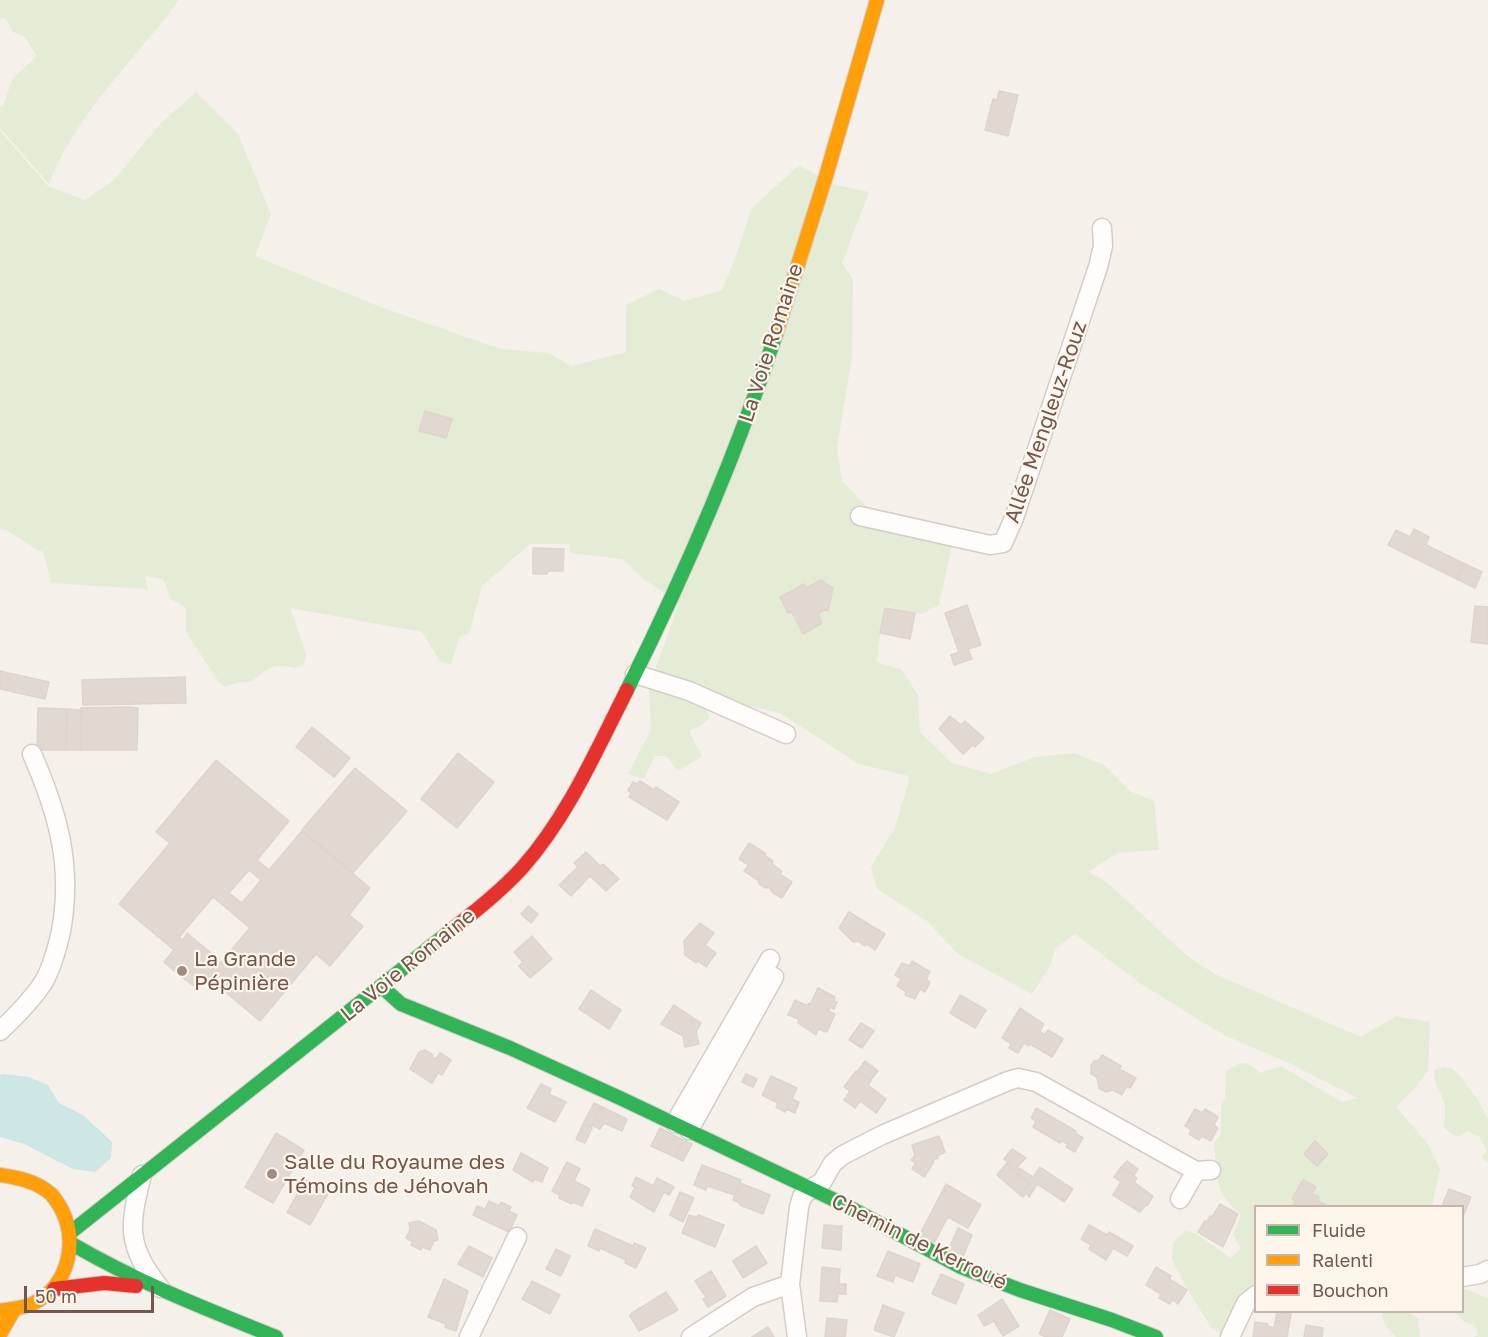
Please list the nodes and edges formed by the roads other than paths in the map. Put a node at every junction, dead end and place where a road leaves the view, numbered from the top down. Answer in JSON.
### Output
{"nodes":[{"id":1,"x":877,"y":0,"type":"edge"},
{"id":2,"x":1102,"y":228,"type":"dead end"},
{"id":3,"x":860,"y":516,"type":"dead end"},
{"id":4,"x":635,"y":674,"type":"junction"},
{"id":5,"x":786,"y":734,"type":"dead end"},
{"id":6,"x":32,"y":754,"type":"dead end"},
{"id":7,"x":770,"y":959,"type":"dead end"},
{"id":8,"x":774,"y":977,"type":"dead end"},
{"id":9,"x":381,"y":986,"type":"junction"},
{"id":10,"x":0,"y":1031,"type":"edge"},
{"id":11,"x":682,"y":1127,"type":"junction"},
{"id":12,"x":0,"y":1175,"type":"edge"},
{"id":13,"x":142,"y":1175,"type":"junction"},
{"id":14,"x":810,"y":1189,"type":"junction"},
{"id":15,"x":113,"y":1197,"type":"junction"},
{"id":16,"x":1180,"y":1199,"type":"dead end"},
{"id":17,"x":91,"y":1201,"type":"dead end"},
{"id":18,"x":517,"y":1237,"type":"dead end"},
{"id":19,"x":72,"y":1238,"type":"junction"},
{"id":20,"x":1488,"y":1270,"type":"edge"},
{"id":21,"x":1464,"y":1277,"type":"edge"},
{"id":22,"x":790,"y":1284,"type":"junction"},
{"id":23,"x":54,"y":1289,"type":"junction"},
{"id":24,"x":163,"y":1292,"type":"junction"},
{"id":25,"x":1254,"y":1297,"type":"edge"},
{"id":26,"x":7,"y":1311,"type":"edge"},
{"id":27,"x":0,"y":1334,"type":"edge"},
{"id":28,"x":276,"y":1337,"type":"edge"},
{"id":29,"x":469,"y":1337,"type":"edge"},
{"id":30,"x":691,"y":1337,"type":"edge"},
{"id":31,"x":797,"y":1337,"type":"edge"},
{"id":32,"x":1156,"y":1337,"type":"edge"},
{"id":33,"x":1230,"y":1337,"type":"edge"}],
"edges":[{"from":1,"to":4,"type":"street","name":"La Voie Romaine"},
{"from":2,"to":3,"type":"street","name":"Allée Mengleuz-Rouz"},
{"from":4,"to":5,"type":"street"},
{"from":4,"to":9,"type":"street","name":"La Voie Romaine"},
{"from":6,"to":10,"type":"street"},
{"from":7,"to":11,"type":"street"},
{"from":8,"to":11,"type":"street"},
{"from":9,"to":11,"type":"street","name":"Chemin de Kerroué"},
{"from":9,"to":13,"type":"street","name":"La Voie Romaine"},
{"from":11,"to":14,"type":"street","name":"Chemin de Kerroué"},
{"from":12,"to":19,"type":"street"},
{"from":13,"to":15,"type":"street","name":"La Voie Romaine"},
{"from":13,"to":24,"type":"street"},
{"from":14,"to":16,"type":"street"},
{"from":14,"to":22,"type":"street"},
{"from":14,"to":32,"type":"street","name":"Chemin de Kerroué"},
{"from":15,"to":17,"type":"street"},
{"from":15,"to":19,"type":"street","name":"La Voie Romaine"},
{"from":18,"to":29,"type":"street"},
{"from":19,"to":23,"type":"street"},
{"from":19,"to":24,"type":"street"},
{"from":20,"to":21,"type":"street"},
{"from":22,"to":30,"type":"street"},
{"from":22,"to":31,"type":"street"},
{"from":23,"to":24,"type":"street"},
{"from":23,"to":26,"type":"street"},
{"from":24,"to":28,"type":"street"},
{"from":25,"to":33,"type":"street"},
{"from":26,"to":27,"type":"street"}]}
